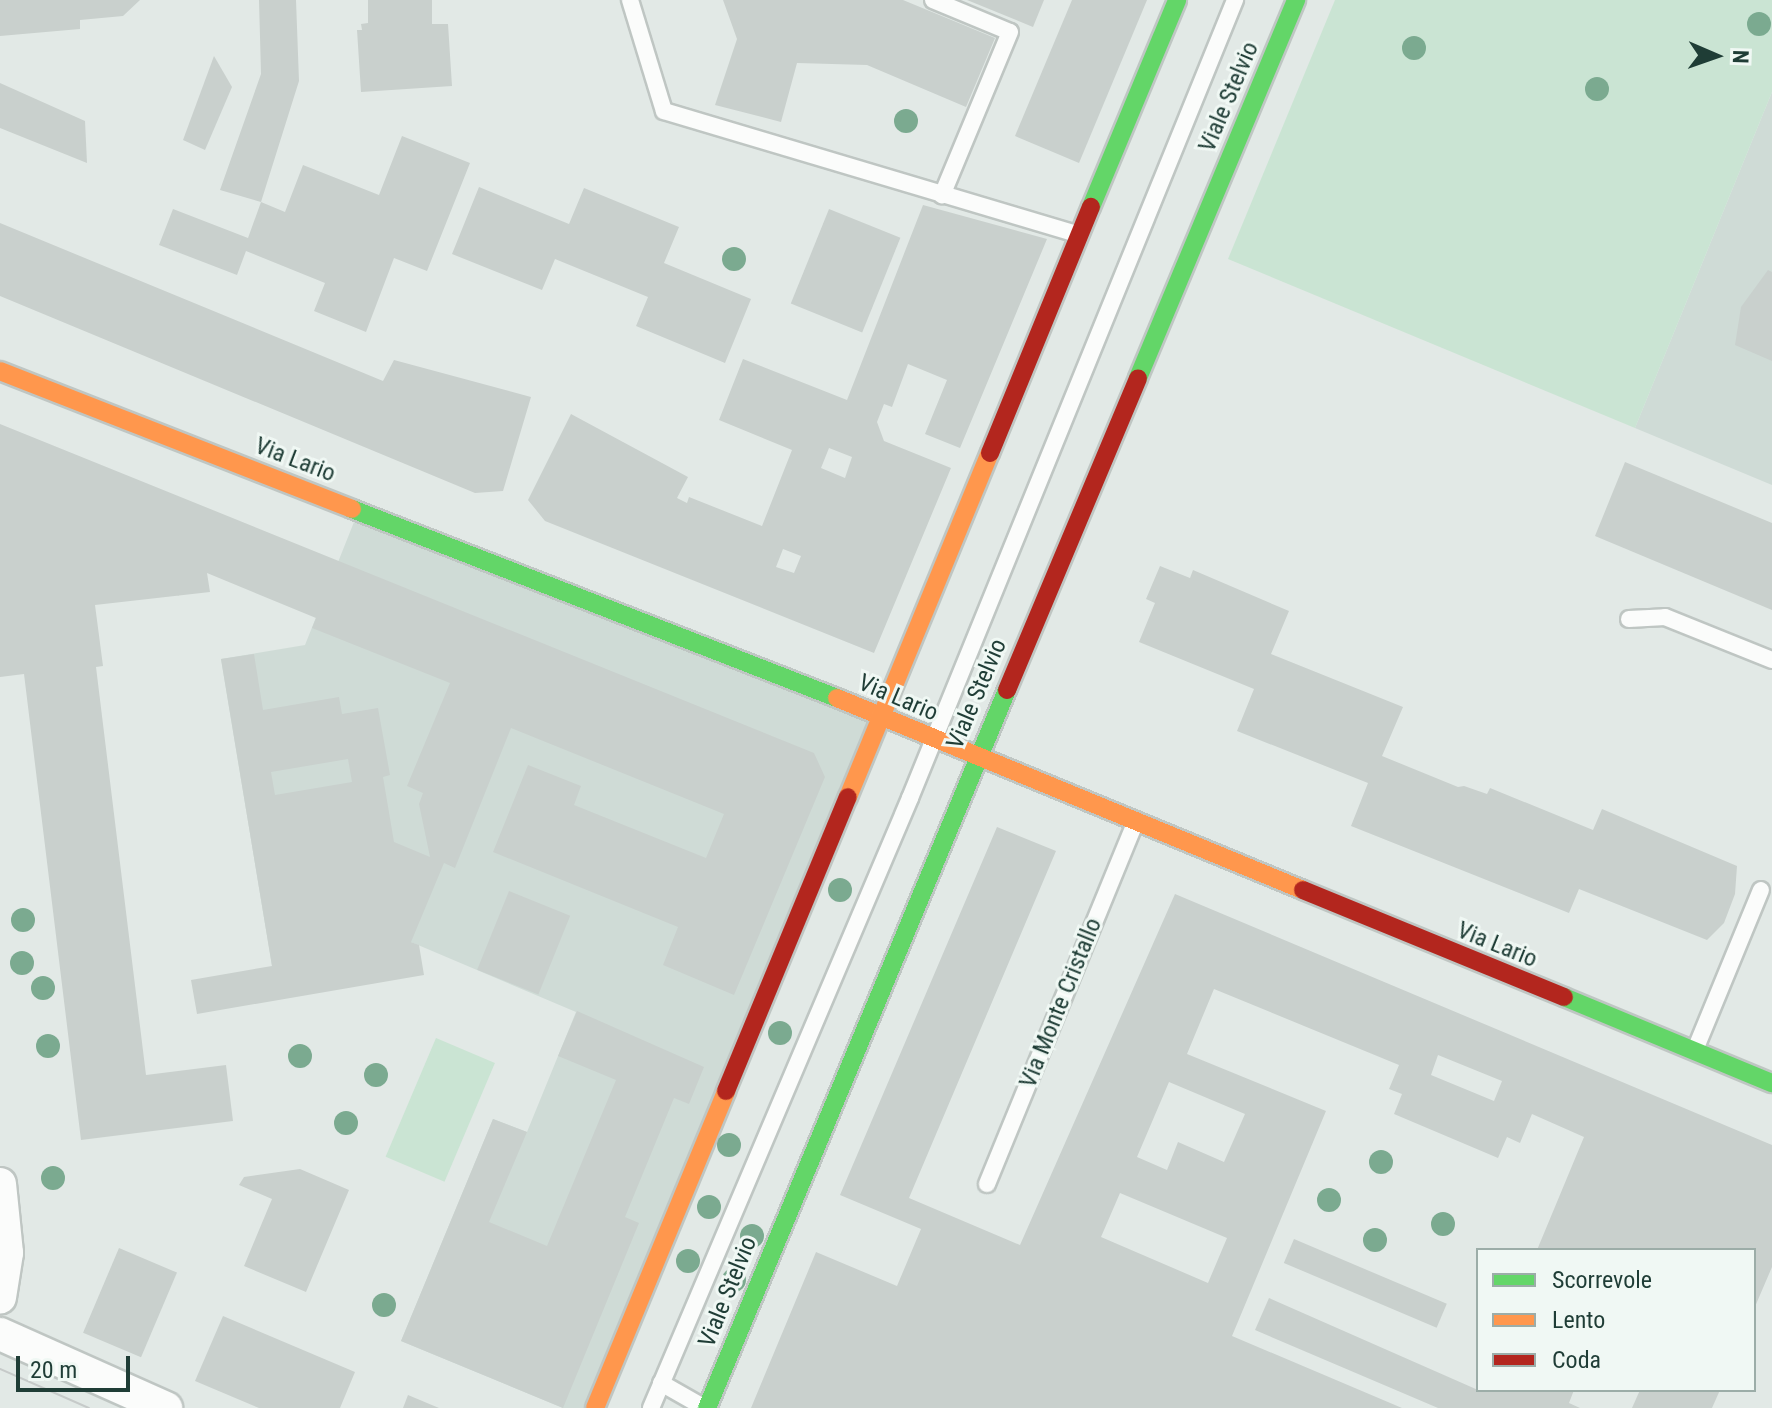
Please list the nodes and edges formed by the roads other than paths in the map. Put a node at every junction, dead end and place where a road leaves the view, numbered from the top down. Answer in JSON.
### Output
{"nodes":[{"id":1,"x":630,"y":0,"type":"edge"},
{"id":2,"x":933,"y":0,"type":"edge"},
{"id":3,"x":1177,"y":0,"type":"edge"},
{"id":4,"x":1235,"y":0,"type":"edge"},
{"id":5,"x":1296,"y":0,"type":"edge"},
{"id":6,"x":942,"y":195,"type":"junction"},
{"id":7,"x":1080,"y":235,"type":"junction"},
{"id":8,"x":0,"y":371,"type":"edge"},
{"id":9,"x":1629,"y":619,"type":"dead end"},
{"id":10,"x":1772,"y":660,"type":"edge"},
{"id":11,"x":882,"y":716,"type":"junction"},
{"id":12,"x":934,"y":739,"type":"junction"},
{"id":13,"x":977,"y":757,"type":"junction"},
{"id":14,"x":1135,"y":822,"type":"junction"},
{"id":15,"x":1761,"y":890,"type":"dead end"},
{"id":16,"x":1694,"y":1051,"type":"junction"},
{"id":17,"x":1772,"y":1083,"type":"edge"},
{"id":18,"x":0,"y":1184,"type":"edge"},
{"id":19,"x":987,"y":1184,"type":"dead end"},
{"id":20,"x":0,"y":1297,"type":"edge"},
{"id":21,"x":0,"y":1334,"type":"edge"},
{"id":22,"x":661,"y":1383,"type":"junction"},
{"id":23,"x":166,"y":1408,"type":"edge"},
{"id":24,"x":595,"y":1408,"type":"edge"},
{"id":25,"x":651,"y":1408,"type":"edge"},
{"id":26,"x":706,"y":1408,"type":"edge"}],
"edges":[{"from":1,"to":6,"type":"lane"},
{"from":2,"to":6,"type":"lane"},
{"from":3,"to":7,"type":"main road"},
{"from":4,"to":12,"type":"lane","name":"Viale Stelvio"},
{"from":5,"to":13,"type":"main road","name":"Viale Stelvio"},
{"from":6,"to":7,"type":"lane"},
{"from":7,"to":11,"type":"main road"},
{"from":8,"to":11,"type":"main road","name":"Via Lario"},
{"from":9,"to":10,"type":"lane"},
{"from":11,"to":12,"type":"main road","name":"Via Lario"},
{"from":11,"to":24,"type":"main road"},
{"from":12,"to":13,"type":"main road","name":"Via Lario"},
{"from":12,"to":22,"type":"lane","name":"Viale Stelvio"},
{"from":13,"to":14,"type":"main road","name":"Via Lario"},
{"from":13,"to":26,"type":"main road","name":"Viale Stelvio"},
{"from":14,"to":16,"type":"main road","name":"Via Lario"},
{"from":14,"to":19,"type":"lane","name":"Via Monte Cristallo"},
{"from":15,"to":16,"type":"lane"},
{"from":16,"to":17,"type":"main road","name":"Via Lario"},
{"from":18,"to":20,"type":"street"},
{"from":21,"to":23,"type":"street"},
{"from":22,"to":25,"type":"lane","name":"Viale Stelvio"},
{"from":22,"to":26,"type":"lane"}]}
